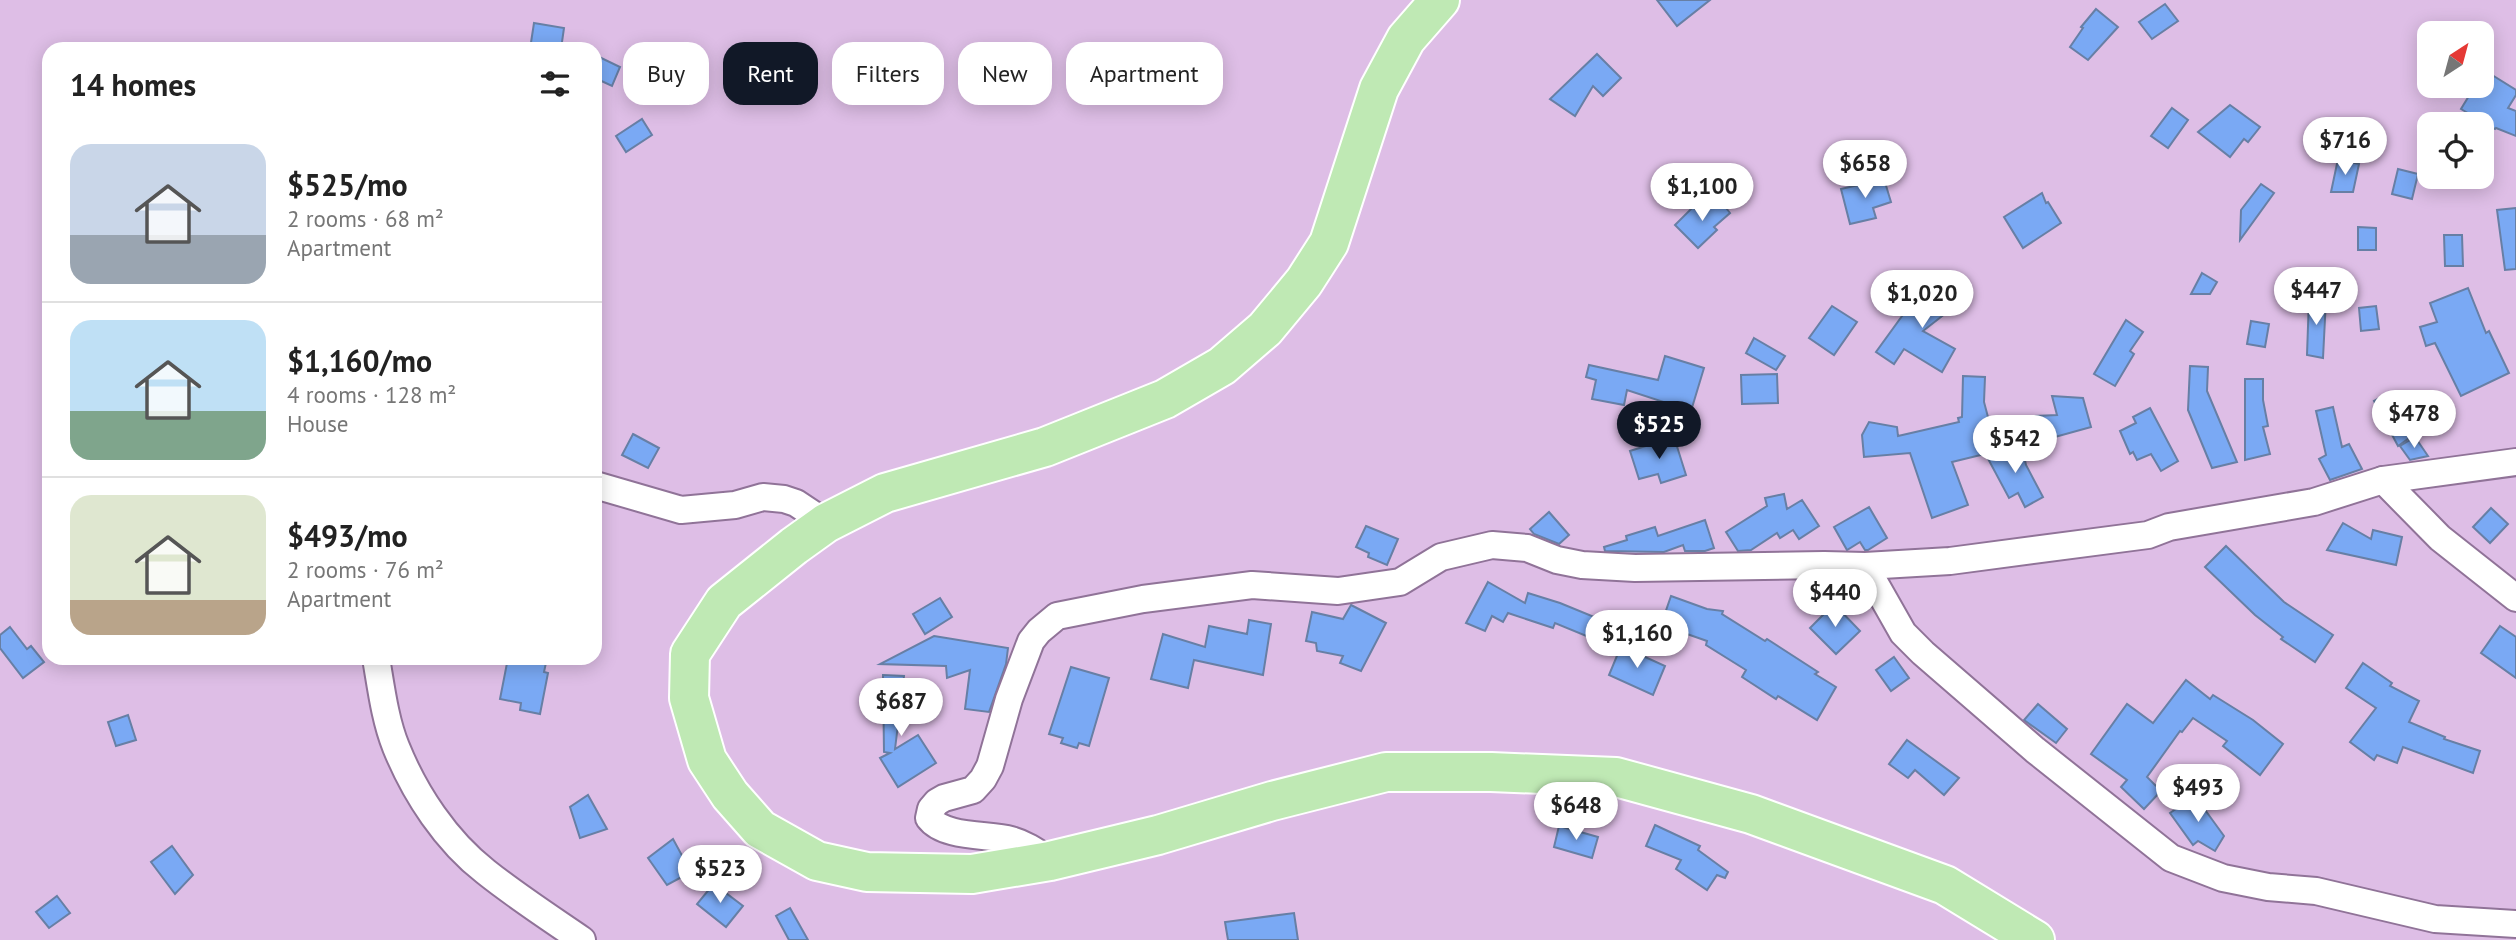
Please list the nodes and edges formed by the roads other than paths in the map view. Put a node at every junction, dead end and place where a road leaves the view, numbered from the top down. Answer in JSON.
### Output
{"nodes":[{"id":1,"x":1440,"y":0,"type":"edge"},
{"id":2,"x":2516,"y":462,"type":"edge"},
{"id":3,"x":2383,"y":480,"type":"junction"},
{"id":4,"x":602,"y":487,"type":"edge"},
{"id":5,"x":826,"y":523,"type":"junction"},
{"id":6,"x":1865,"y":566,"type":"junction"},
{"id":7,"x":2516,"y":598,"type":"edge"},
{"id":8,"x":377,"y":665,"type":"edge"},
{"id":9,"x":1050,"y":861,"type":"junction"},
{"id":10,"x":2516,"y":923,"type":"edge"},
{"id":11,"x":582,"y":940,"type":"edge"},
{"id":12,"x":2035,"y":940,"type":"edge"}],
"edges":[{"from":1,"to":5,"type":"main road"},
{"from":2,"to":3,"type":"street"},
{"from":3,"to":6,"type":"street"},
{"from":3,"to":7,"type":"street"},
{"from":4,"to":5,"type":"street"},
{"from":5,"to":9,"type":"main road"},
{"from":6,"to":9,"type":"street"},
{"from":6,"to":10,"type":"street"},
{"from":8,"to":11,"type":"street"},
{"from":9,"to":12,"type":"main road"}]}
